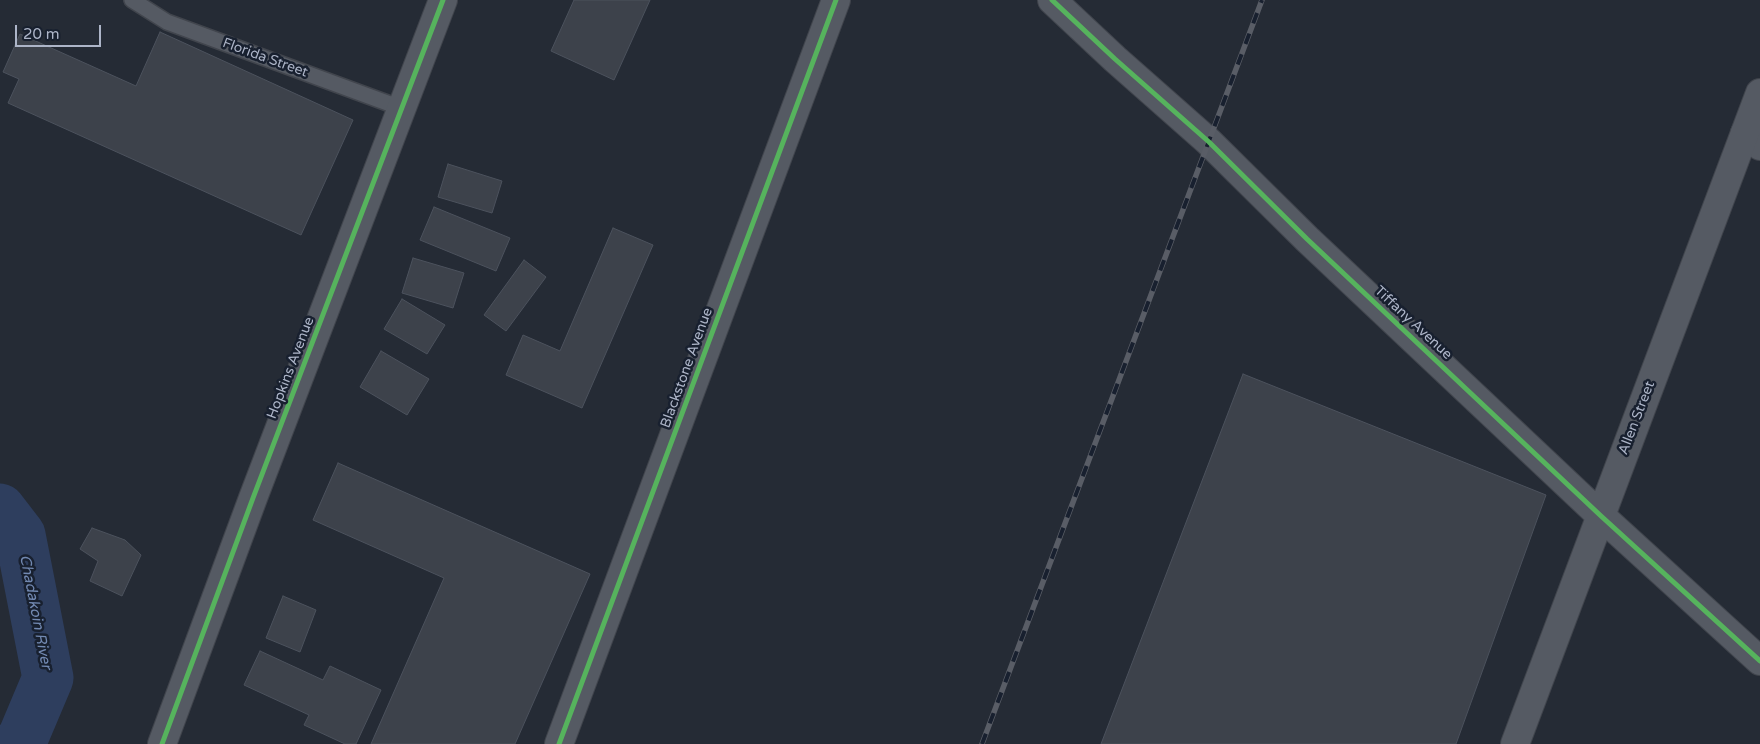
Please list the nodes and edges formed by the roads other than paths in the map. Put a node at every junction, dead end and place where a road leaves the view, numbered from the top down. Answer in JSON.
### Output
{"nodes":[{"id":1,"x":132,"y":0,"type":"edge"},
{"id":2,"x":443,"y":0,"type":"edge"},
{"id":3,"x":836,"y":0,"type":"edge"},
{"id":4,"x":1052,"y":0,"type":"edge"},
{"id":5,"x":1760,"y":93,"type":"edge"},
{"id":6,"x":401,"y":108,"type":"junction"},
{"id":7,"x":1753,"y":139,"type":"edge"},
{"id":8,"x":1601,"y":516,"type":"junction"},
{"id":9,"x":1760,"y":661,"type":"edge"},
{"id":10,"x":162,"y":744,"type":"edge"},
{"id":11,"x":560,"y":744,"type":"edge"},
{"id":12,"x":1516,"y":744,"type":"edge"}],
"edges":[{"from":1,"to":6,"type":"lane","name":"Florida Street"},
{"from":2,"to":6,"type":"street","name":"Hopkins Avenue"},
{"from":3,"to":11,"type":"street","name":"Blackstone Avenue"},
{"from":4,"to":8,"type":"street","name":"Tiffany Avenue"},
{"from":5,"to":7,"type":"street","name":"Allen Street"},
{"from":6,"to":10,"type":"street","name":"Hopkins Avenue"},
{"from":7,"to":8,"type":"street","name":"Allen Street"},
{"from":8,"to":9,"type":"street","name":"Tiffany Avenue"},
{"from":8,"to":12,"type":"street","name":"Allen Street"}]}
